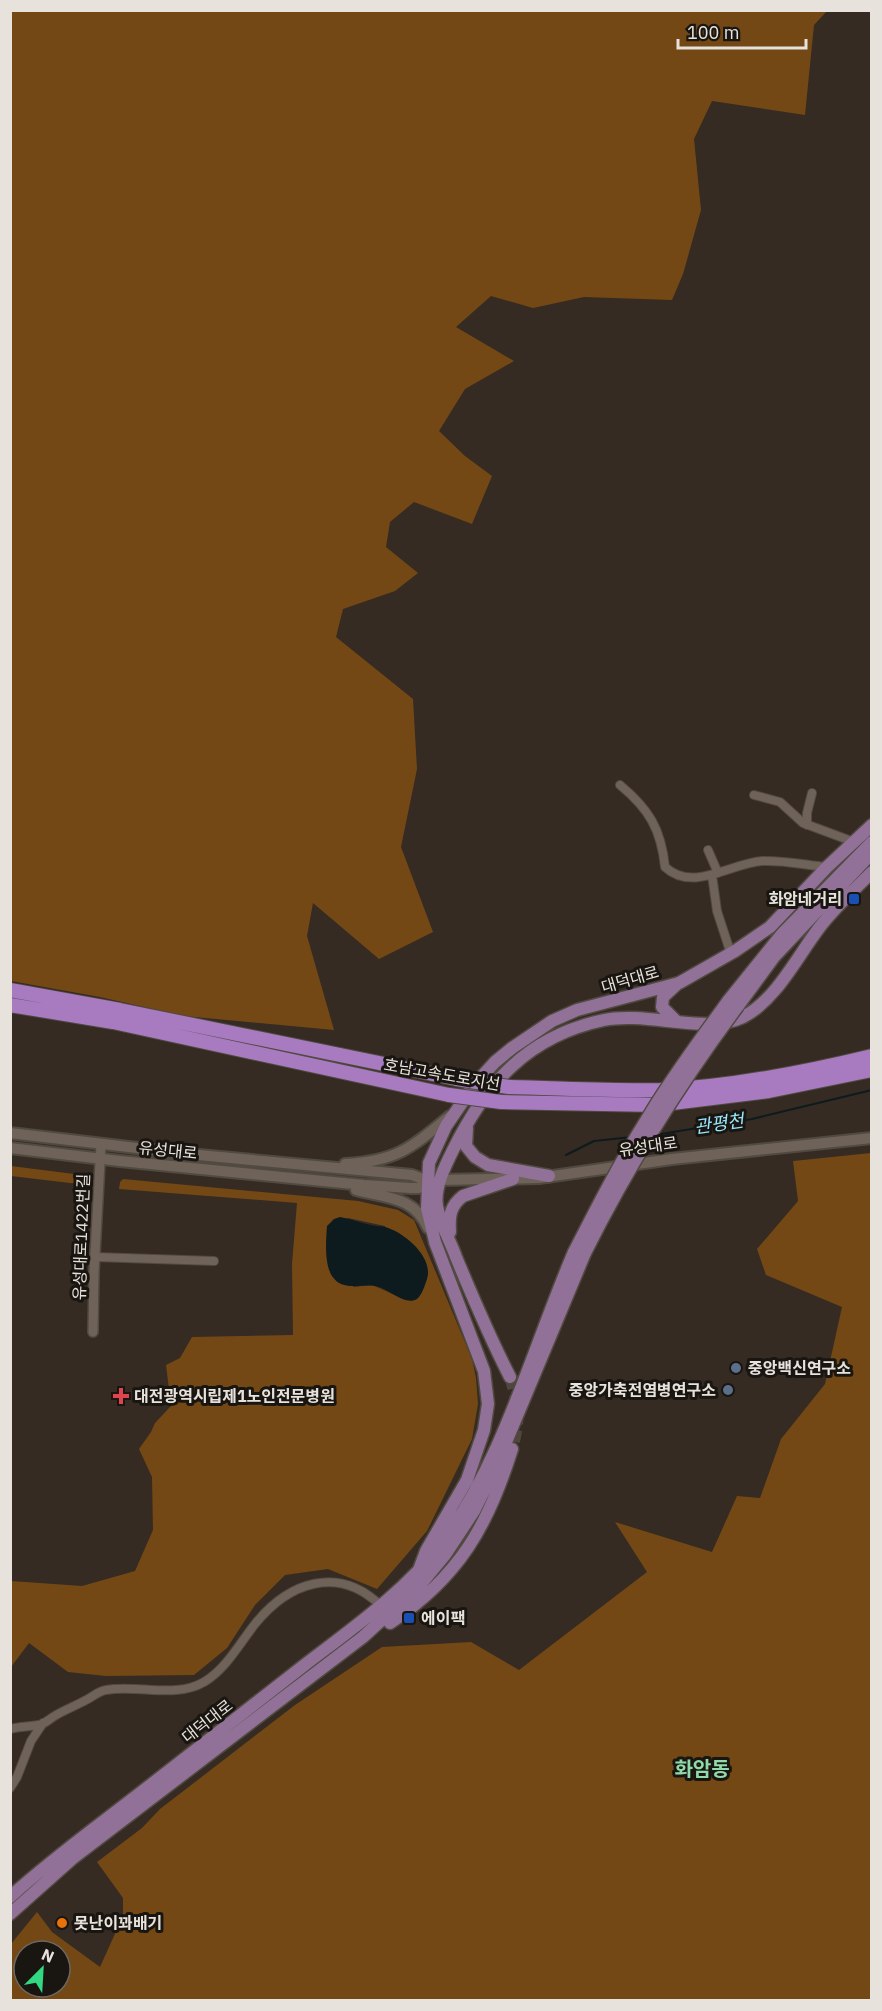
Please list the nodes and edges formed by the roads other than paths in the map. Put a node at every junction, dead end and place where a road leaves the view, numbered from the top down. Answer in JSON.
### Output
{"nodes":[{"id":1,"x":620,"y":785,"type":"dead end"},
{"id":2,"x":812,"y":794,"type":"dead end"},
{"id":3,"x":754,"y":795,"type":"dead end"},
{"id":4,"x":807,"y":825,"type":"junction"},
{"id":5,"x":872,"y":825,"type":"edge"},
{"id":6,"x":854,"y":842,"type":"junction"},
{"id":7,"x":872,"y":842,"type":"edge"},
{"id":8,"x":708,"y":850,"type":"dead end"},
{"id":9,"x":872,"y":854,"type":"edge"},
{"id":10,"x":827,"y":867,"type":"junction"},
{"id":11,"x":872,"y":872,"type":"edge"},
{"id":12,"x":715,"y":874,"type":"junction"},
{"id":13,"x":731,"y":954,"type":"junction"},
{"id":14,"x":679,"y":982,"type":"junction"},
{"id":15,"x":10,"y":990,"type":"edge"},
{"id":16,"x":733,"y":1004,"type":"junction"},
{"id":17,"x":10,"y":1005,"type":"edge"},
{"id":18,"x":676,"y":1021,"type":"junction"},
{"id":19,"x":872,"y":1048,"type":"edge"},
{"id":20,"x":872,"y":1056,"type":"edge"},
{"id":21,"x":822,"y":1068,"type":"junction"},
{"id":22,"x":872,"y":1070,"type":"edge"},
{"id":23,"x":457,"y":1110,"type":"junction"},
{"id":24,"x":468,"y":1119,"type":"junction"},
{"id":25,"x":10,"y":1133,"type":"edge"},
{"id":26,"x":460,"y":1134,"type":"junction"},
{"id":27,"x":872,"y":1138,"type":"edge"},
{"id":28,"x":101,"y":1144,"type":"junction"},
{"id":29,"x":10,"y":1148,"type":"edge"},
{"id":30,"x":99,"y":1159,"type":"junction"},
{"id":31,"x":310,"y":1166,"type":"junction"},
{"id":32,"x":549,"y":1176,"type":"junction"},
{"id":33,"x":513,"y":1179,"type":"junction"},
{"id":34,"x":330,"y":1181,"type":"junction"},
{"id":35,"x":434,"y":1181,"type":"junction"},
{"id":36,"x":435,"y":1242,"type":"junction"},
{"id":37,"x":452,"y":1245,"type":"junction"},
{"id":38,"x":579,"y":1253,"type":"junction"},
{"id":39,"x":95,"y":1257,"type":"junction"},
{"id":40,"x":214,"y":1261,"type":"dead end"},
{"id":41,"x":93,"y":1332,"type":"dead end"},
{"id":42,"x":510,"y":1377,"type":"tunnel mouth"},
{"id":43,"x":512,"y":1449,"type":"tunnel mouth"},
{"id":44,"x":420,"y":1567,"type":"junction"},
{"id":45,"x":380,"y":1605,"type":"junction"},
{"id":46,"x":363,"y":1637,"type":"junction"},
{"id":47,"x":43,"y":1723,"type":"junction"},
{"id":48,"x":10,"y":1729,"type":"edge"},
{"id":49,"x":10,"y":1788,"type":"edge"},
{"id":50,"x":10,"y":1897,"type":"edge"},
{"id":51,"x":10,"y":1914,"type":"edge"}],
"edges":[{"from":1,"to":12,"type":"street"},
{"from":2,"to":4,"type":"street"},
{"from":3,"to":4,"type":"street"},
{"from":4,"to":6,"type":"street"},
{"from":5,"to":6,"type":"main road","name":"대덕대로"},
{"from":6,"to":10,"type":"main road","name":"대덕대로"},
{"from":7,"to":16,"type":"main road"},
{"from":8,"to":12,"type":"street"},
{"from":9,"to":16,"type":"main road"},
{"from":10,"to":12,"type":"street"},
{"from":10,"to":13,"type":"main road","name":"대덕대로"},
{"from":11,"to":18,"type":"main road","name":"대덕대로"},
{"from":12,"to":13,"type":"street"},
{"from":13,"to":14,"type":"main road","name":"대덕대로"},
{"from":14,"to":18,"type":"main road"},
{"from":14,"to":23,"type":"main road","name":"대덕대로"},
{"from":15,"to":21,"type":"highway","name":"호남고속도로지선","bridge":true},
{"from":16,"to":38,"type":"main road","bridge":true},
{"from":17,"to":22,"type":"highway","name":"호남고속도로지선","bridge":true},
{"from":18,"to":24,"type":"main road","name":"대덕대로"},
{"from":19,"to":21,"type":"highway"},
{"from":20,"to":21,"type":"highway","name":"호남고속도로지선"},
{"from":23,"to":26,"type":"main road"},
{"from":23,"to":31,"type":"main road"},
{"from":23,"to":35,"type":"main road","name":"대덕대로"},
{"from":24,"to":26,"type":"main road","name":"대덕대로"},
{"from":24,"to":32,"type":"main road"},
{"from":25,"to":28,"type":"main road","name":"유성대로"},
{"from":26,"to":35,"type":"main road","name":"대덕대로"},
{"from":27,"to":32,"type":"main road","name":"유성대로"},
{"from":28,"to":30,"type":"street","name":"유성대로1422번길"},
{"from":28,"to":31,"type":"main road","name":"유성대로"},
{"from":29,"to":30,"type":"main road","name":"유성대로"},
{"from":30,"to":34,"type":"main road","name":"유성대로"},
{"from":30,"to":39,"type":"street","name":"유성대로1422번길"},
{"from":31,"to":35,"type":"main road","name":"유성대로"},
{"from":32,"to":33,"type":"main road","name":"유성대로"},
{"from":33,"to":35,"type":"main road","name":"유성대로"},
{"from":33,"to":37,"type":"main road"},
{"from":34,"to":35,"type":"main road","name":"유성대로"},
{"from":34,"to":36,"type":"main road"},
{"from":35,"to":36,"type":"main road"},
{"from":35,"to":37,"type":"main road"},
{"from":36,"to":44,"type":"main road"},
{"from":37,"to":42,"type":"main road"},
{"from":38,"to":44,"type":"main road","name":"대덕대로"},
{"from":38,"to":46,"type":"main road"},
{"from":39,"to":40,"type":"street"},
{"from":39,"to":41,"type":"street","name":"유성대로1422번길"},
{"from":43,"to":46,"type":"main road"},
{"from":44,"to":45,"type":"main road","name":"대덕대로"},
{"from":45,"to":47,"type":"street"},
{"from":45,"to":50,"type":"main road","name":"대덕대로"},
{"from":46,"to":51,"type":"main road","name":"대덕대로"},
{"from":47,"to":48,"type":"street"},
{"from":47,"to":49,"type":"street"}]}
